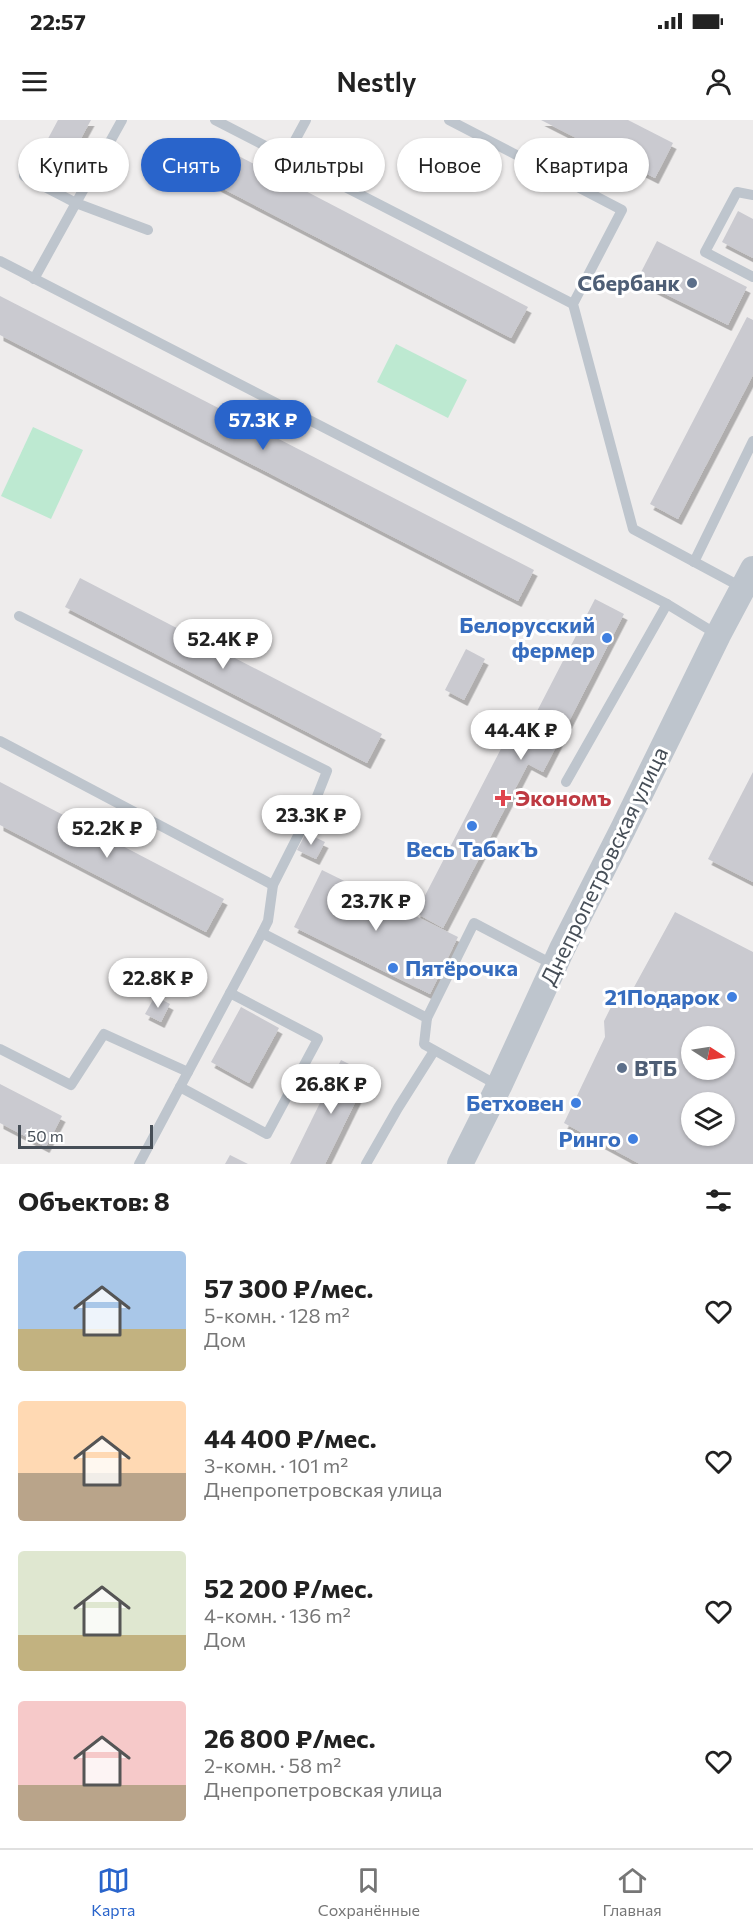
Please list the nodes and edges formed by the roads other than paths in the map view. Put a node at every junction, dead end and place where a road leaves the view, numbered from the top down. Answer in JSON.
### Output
{"nodes":[{"id":1,"x":122,"y":120,"type":"edge"},
{"id":2,"x":215,"y":120,"type":"edge"},
{"id":3,"x":306,"y":120,"type":"edge"},
{"id":4,"x":449,"y":120,"type":"edge"},
{"id":5,"x":296,"y":138,"type":"edge"},
{"id":6,"x":253,"y":140,"type":"edge"},
{"id":7,"x":54,"y":192,"type":"edge"},
{"id":8,"x":354,"y":192,"type":"edge"},
{"id":9,"x":753,"y":195,"type":"edge"},
{"id":10,"x":75,"y":203,"type":"junction"},
{"id":11,"x":148,"y":230,"type":"dead end"},
{"id":12,"x":0,"y":261,"type":"edge"},
{"id":13,"x":753,"y":277,"type":"edge"},
{"id":14,"x":34,"y":279,"type":"junction"},
{"id":15,"x":573,"y":304,"type":"junction"},
{"id":16,"x":753,"y":441,"type":"edge"},
{"id":17,"x":694,"y":562,"type":"junction"},
{"id":18,"x":747,"y":588,"type":"edge"},
{"id":19,"x":666,"y":604,"type":"junction"},
{"id":20,"x":19,"y":616,"type":"dead end"},
{"id":21,"x":718,"y":635,"type":"junction"},
{"id":22,"x":0,"y":741,"type":"edge"},
{"id":23,"x":567,"y":782,"type":"dead end"},
{"id":24,"x":273,"y":885,"type":"junction"},
{"id":25,"x":262,"y":933,"type":"junction"},
{"id":26,"x":554,"y":965,"type":"junction"},
{"id":27,"x":230,"y":993,"type":"junction"},
{"id":28,"x":427,"y":1018,"type":"junction"},
{"id":29,"x":0,"y":1049,"type":"edge"},
{"id":30,"x":434,"y":1051,"type":"junction"},
{"id":31,"x":188,"y":1072,"type":"junction"},
{"id":32,"x":499,"y":1086,"type":"junction"},
{"id":33,"x":180,"y":1087,"type":"junction"},
{"id":34,"x":139,"y":1164,"type":"edge"},
{"id":35,"x":366,"y":1164,"type":"edge"},
{"id":36,"x":460,"y":1164,"type":"edge"}],
"edges":[{"from":1,"to":10,"type":"lane"},
{"from":2,"to":6,"type":"lane"},
{"from":3,"to":5,"type":"lane"},
{"from":4,"to":15,"type":"lane"},
{"from":7,"to":10,"type":"lane"},
{"from":8,"to":15,"type":"lane"},
{"from":9,"to":13,"type":"lane"},
{"from":10,"to":11,"type":"lane"},
{"from":10,"to":14,"type":"lane"},
{"from":12,"to":14,"type":"lane"},
{"from":14,"to":19,"type":"lane"},
{"from":15,"to":17,"type":"lane"},
{"from":16,"to":17,"type":"lane"},
{"from":17,"to":18,"type":"lane"},
{"from":18,"to":21,"type":"street","name":"Днепропетровская улица"},
{"from":19,"to":21,"type":"lane"},
{"from":19,"to":23,"type":"lane"},
{"from":20,"to":24,"type":"lane"},
{"from":21,"to":26,"type":"street","name":"Днепропетровская улица"},
{"from":22,"to":24,"type":"lane"},
{"from":24,"to":25,"type":"lane"},
{"from":25,"to":27,"type":"lane"},
{"from":25,"to":28,"type":"lane"},
{"from":26,"to":28,"type":"lane"},
{"from":26,"to":32,"type":"street","name":"Днепропетровская улица"},
{"from":27,"to":31,"type":"lane"},
{"from":27,"to":33,"type":"lane"},
{"from":28,"to":30,"type":"lane"},
{"from":29,"to":31,"type":"lane"},
{"from":30,"to":32,"type":"lane"},
{"from":30,"to":35,"type":"lane"},
{"from":31,"to":33,"type":"lane"},
{"from":32,"to":36,"type":"street","name":"Днепропетровская улица"},
{"from":33,"to":34,"type":"lane"}]}
